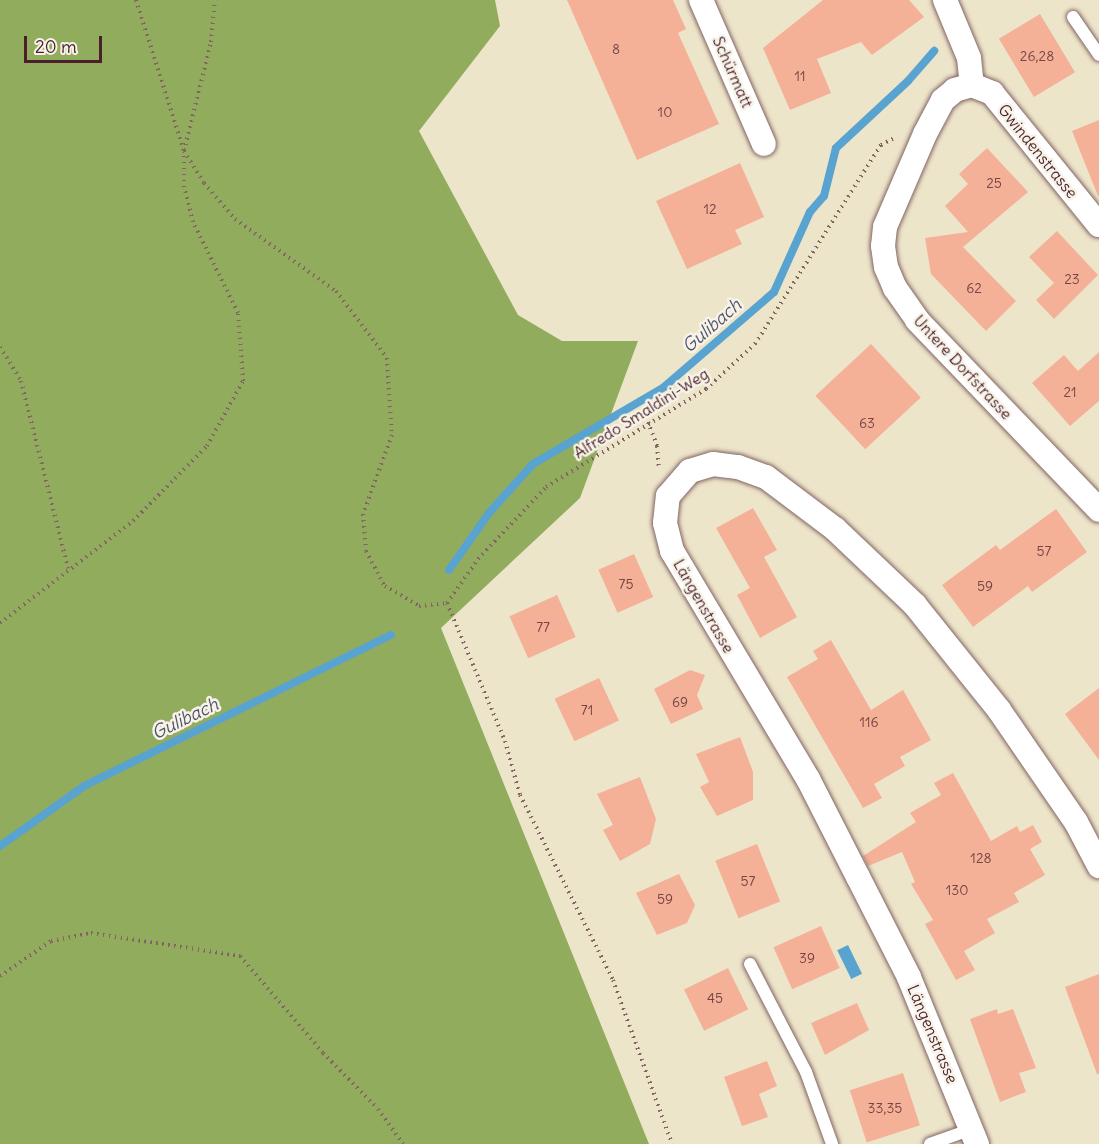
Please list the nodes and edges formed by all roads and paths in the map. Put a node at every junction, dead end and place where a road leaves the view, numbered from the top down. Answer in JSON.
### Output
{"nodes":[{"id":1,"x":136,"y":0,"type":"edge"},
{"id":2,"x":215,"y":0,"type":"edge"},
{"id":3,"x":701,"y":0,"type":"edge"},
{"id":4,"x":945,"y":0,"type":"edge"},
{"id":5,"x":1072,"y":17,"type":"dead end"},
{"id":6,"x":1099,"y":55,"type":"edge"},
{"id":7,"x":972,"y":85,"type":"junction"},
{"id":8,"x":925,"y":134,"type":"junction"},
{"id":9,"x":764,"y":144,"type":"dead end"},
{"id":10,"x":184,"y":151,"type":"junction"},
{"id":11,"x":1096,"y":218,"type":"edge"},
{"id":12,"x":0,"y":347,"type":"edge"},
{"id":13,"x":648,"y":422,"type":"junction"},
{"id":14,"x":668,"y":496,"type":"junction"},
{"id":15,"x":1099,"y":510,"type":"edge"},
{"id":16,"x":68,"y":568,"type":"junction"},
{"id":17,"x":447,"y":603,"type":"junction"},
{"id":18,"x":0,"y":623,"type":"edge"},
{"id":19,"x":1099,"y":866,"type":"edge"},
{"id":20,"x":750,"y":964,"type":"dead end"},
{"id":21,"x":0,"y":976,"type":"edge"},
{"id":22,"x":975,"y":1136,"type":"edge"},
{"id":23,"x":403,"y":1144,"type":"edge"},
{"id":24,"x":672,"y":1144,"type":"edge"},
{"id":25,"x":832,"y":1144,"type":"edge"},
{"id":26,"x":930,"y":1144,"type":"edge"}],
"edges":[{"from":1,"to":10,"type":"path"},
{"from":2,"to":10,"type":"path"},
{"from":3,"to":9,"type":"street","name":"Schürmatt"},
{"from":4,"to":7,"type":"street"},
{"from":5,"to":6,"type":"lane"},
{"from":7,"to":8,"type":"street","name":"Untere Dorfstrasse"},
{"from":7,"to":11,"type":"street","name":"Gwindenstrasse"},
{"from":8,"to":13,"type":"path","name":"Alfredo Smaldini-Weg"},
{"from":8,"to":15,"type":"street","name":"Untere Dorfstrasse"},
{"from":10,"to":16,"type":"path"},
{"from":10,"to":17,"type":"path"},
{"from":12,"to":16,"type":"path"},
{"from":13,"to":14,"type":"path"},
{"from":13,"to":17,"type":"path","name":"Alfredo Smaldini-Weg"},
{"from":14,"to":19,"type":"street"},
{"from":14,"to":22,"type":"street","name":"Längenstrasse"},
{"from":16,"to":18,"type":"path"},
{"from":17,"to":24,"type":"path"},
{"from":20,"to":25,"type":"lane"},
{"from":21,"to":23,"type":"path"},
{"from":22,"to":26,"type":"lane"}]}
